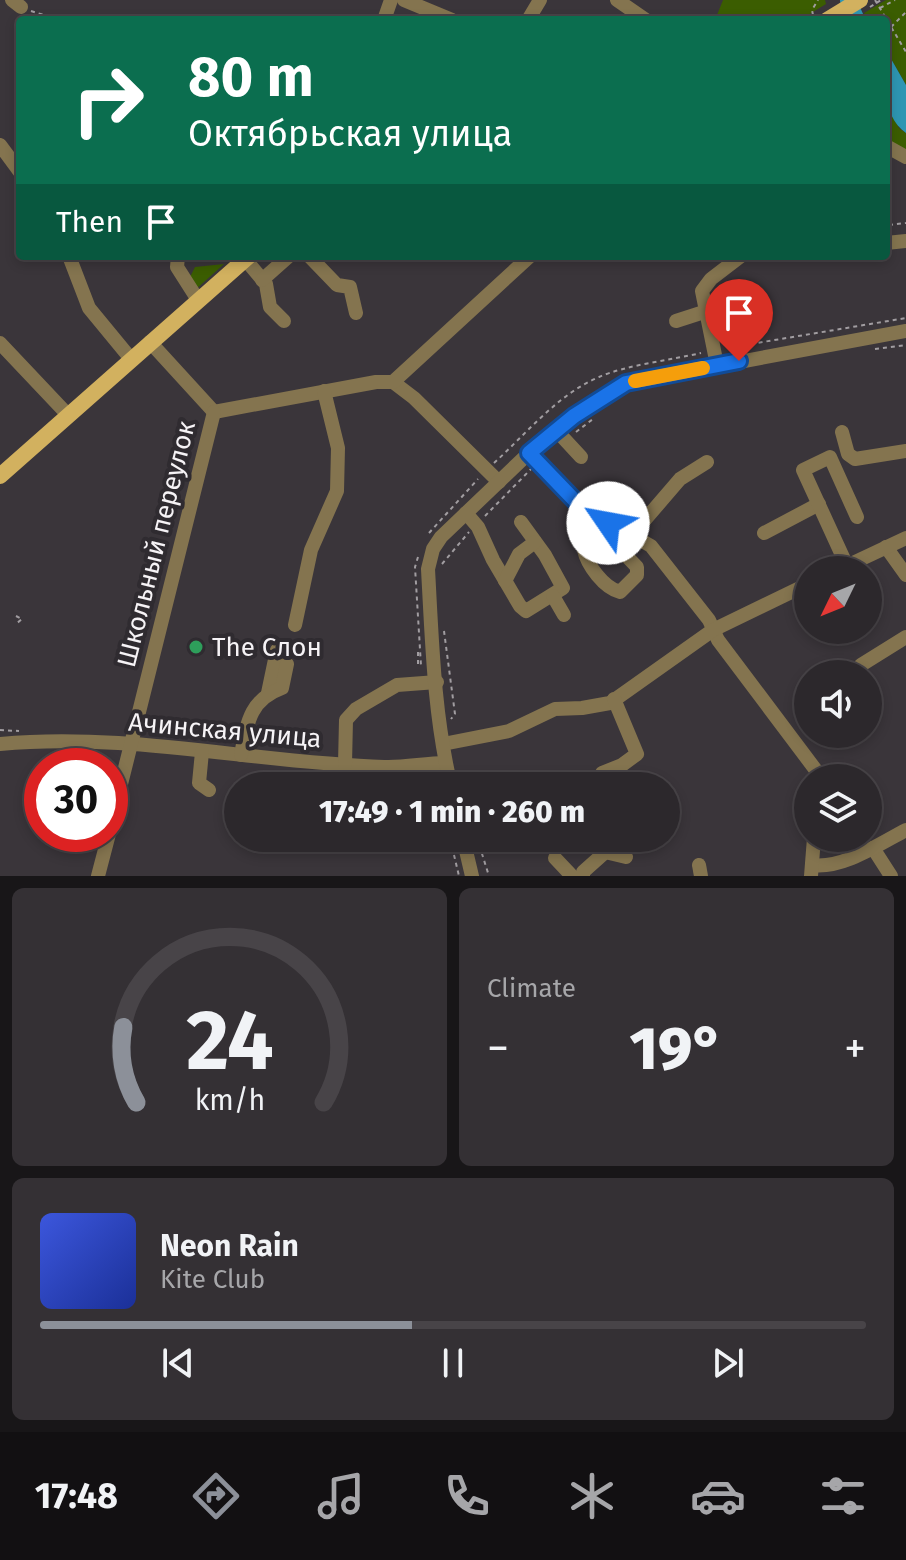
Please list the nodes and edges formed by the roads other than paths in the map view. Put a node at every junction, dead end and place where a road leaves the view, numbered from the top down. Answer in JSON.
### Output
{"nodes":[{"id":1,"x":404,"y":0,"type":"edge"},
{"id":2,"x":617,"y":0,"type":"edge"},
{"id":3,"x":860,"y":0,"type":"edge"},
{"id":4,"x":442,"y":16,"type":"edge"},
{"id":5,"x":640,"y":16,"type":"edge"},
{"id":6,"x":822,"y":16,"type":"edge"},
{"id":7,"x":0,"y":145,"type":"edge"},
{"id":8,"x":16,"y":167,"type":"edge"},
{"id":9,"x":71,"y":260,"type":"edge"},
{"id":10,"x":178,"y":260,"type":"edge"},
{"id":11,"x":240,"y":260,"type":"edge"},
{"id":12,"x":245,"y":260,"type":"edge"},
{"id":13,"x":284,"y":260,"type":"edge"},
{"id":14,"x":302,"y":260,"type":"edge"},
{"id":15,"x":313,"y":260,"type":"edge"},
{"id":16,"x":526,"y":260,"type":"edge"},
{"id":17,"x":736,"y":260,"type":"edge"},
{"id":18,"x":262,"y":280,"type":"junction"},
{"id":19,"x":319,"y":281,"type":"dead end"},
{"id":20,"x":198,"y":300,"type":"junction"},
{"id":21,"x":707,"y":311,"type":"junction"},
{"id":22,"x":356,"y":313,"type":"dead end"},
{"id":23,"x":284,"y":321,"type":"dead end"},
{"id":24,"x":676,"y":321,"type":"dead end"},
{"id":25,"x":906,"y":331,"type":"edge"},
{"id":26,"x":150,"y":342,"type":"junction"},
{"id":27,"x":0,"y":343,"type":"edge"},
{"id":28,"x":131,"y":359,"type":"junction"},
{"id":29,"x":717,"y":365,"type":"junction"},
{"id":30,"x":393,"y":382,"type":"junction"},
{"id":31,"x":324,"y":391,"type":"junction"},
{"id":32,"x":214,"y":412,"type":"junction"},
{"id":33,"x":68,"y":415,"type":"junction"},
{"id":34,"x":842,"y":432,"type":"dead end"},
{"id":35,"x":561,"y":435,"type":"junction"},
{"id":36,"x":906,"y":451,"type":"edge"},
{"id":37,"x":581,"y":457,"type":"dead end"},
{"id":38,"x":531,"y":460,"type":"junction"},
{"id":39,"x":707,"y":462,"type":"dead end"},
{"id":40,"x":0,"y":476,"type":"edge"},
{"id":41,"x":499,"y":482,"type":"junction"},
{"id":42,"x":819,"y":504,"type":"junction"},
{"id":43,"x":580,"y":506,"type":"junction"},
{"id":44,"x":857,"y":517,"type":"dead end"},
{"id":45,"x":471,"y":519,"type":"junction"},
{"id":46,"x":521,"y":522,"type":"dead end"},
{"id":47,"x":603,"y":532,"type":"dead end"},
{"id":48,"x":764,"y":533,"type":"dead end"},
{"id":49,"x":631,"y":536,"type":"junction"},
{"id":50,"x":906,"y":538,"type":"edge"},
{"id":51,"x":535,"y":542,"type":"junction"},
{"id":52,"x":886,"y":547,"type":"junction"},
{"id":53,"x":838,"y":556,"type":"edge"},
{"id":54,"x":867,"y":556,"type":"edge"},
{"id":55,"x":906,"y":575,"type":"edge"},
{"id":56,"x":505,"y":581,"type":"junction"},
{"id":57,"x":794,"y":591,"type":"edge"},
{"id":58,"x":553,"y":596,"type":"junction"},
{"id":59,"x":564,"y":615,"type":"dead end"},
{"id":60,"x":295,"y":625,"type":"dead end"},
{"id":61,"x":713,"y":630,"type":"junction"},
{"id":62,"x":906,"y":637,"type":"edge"},
{"id":63,"x":277,"y":650,"type":"dead end"},
{"id":64,"x":869,"y":660,"type":"edge"},
{"id":65,"x":287,"y":664,"type":"dead end"},
{"id":66,"x":437,"y":682,"type":"junction"},
{"id":67,"x":268,"y":693,"type":"junction"},
{"id":68,"x":614,"y":699,"type":"junction"},
{"id":69,"x":0,"y":744,"type":"edge"},
{"id":70,"x":443,"y":744,"type":"junction"},
{"id":71,"x":131,"y":746,"type":"junction"},
{"id":72,"x":202,"y":752,"type":"junction"},
{"id":73,"x":128,"y":755,"type":"edge"},
{"id":74,"x":241,"y":755,"type":"junction"},
{"id":75,"x":445,"y":763,"type":"junction"},
{"id":76,"x":345,"y":764,"type":"junction"},
{"id":77,"x":811,"y":764,"type":"edge"},
{"id":78,"x":447,"y":772,"type":"edge"},
{"id":79,"x":604,"y":772,"type":"edge"},
{"id":80,"x":209,"y":790,"type":"dead end"},
{"id":81,"x":906,"y":830,"type":"edge"},
{"id":82,"x":882,"y":843,"type":"edge"},
{"id":83,"x":104,"y":852,"type":"edge"},
{"id":84,"x":462,"y":852,"type":"edge"},
{"id":85,"x":605,"y":852,"type":"joint"},
{"id":86,"x":863,"y":852,"type":"edge"},
{"id":87,"x":876,"y":852,"type":"edge"},
{"id":88,"x":626,"y":857,"type":"dead end"},
{"id":89,"x":555,"y":858,"type":"dead end"},
{"id":90,"x":811,"y":871,"type":"edge"},
{"id":91,"x":98,"y":876,"type":"edge"},
{"id":92,"x":472,"y":876,"type":"edge"},
{"id":93,"x":572,"y":876,"type":"edge"},
{"id":94,"x":583,"y":876,"type":"edge"},
{"id":95,"x":891,"y":876,"type":"edge"}],
"edges":[{"from":1,"to":4,"type":"street"},
{"from":2,"to":5,"type":"street"},
{"from":3,"to":6,"type":"main road","bridge":true},
{"from":7,"to":8,"type":"street"},
{"from":9,"to":28,"type":"street"},
{"from":10,"to":20,"type":"street"},
{"from":11,"to":20,"type":"main road"},
{"from":12,"to":18,"type":"street"},
{"from":13,"to":18,"type":"street"},
{"from":14,"to":19,"type":"street"},
{"from":15,"to":22,"type":"street"},
{"from":16,"to":30,"type":"street"},
{"from":17,"to":21,"type":"street"},
{"from":18,"to":23,"type":"street"},
{"from":20,"to":26,"type":"main road"},
{"from":21,"to":24,"type":"street"},
{"from":21,"to":29,"type":"street"},
{"from":25,"to":29,"type":"street"},
{"from":26,"to":28,"type":"main road"},
{"from":26,"to":32,"type":"street"},
{"from":27,"to":33,"type":"street"},
{"from":28,"to":33,"type":"main road"},
{"from":29,"to":35,"type":"street"},
{"from":30,"to":31,"type":"street"},
{"from":30,"to":41,"type":"street"},
{"from":31,"to":32,"type":"street"},
{"from":31,"to":60,"type":"street"},
{"from":32,"to":71,"type":"street","name":"Школьный переулок"},
{"from":33,"to":40,"type":"main road"},
{"from":34,"to":36,"type":"street"},
{"from":35,"to":37,"type":"street"},
{"from":35,"to":38,"type":"street"},
{"from":38,"to":41,"type":"street"},
{"from":38,"to":43,"type":"street"},
{"from":39,"to":49,"type":"street"},
{"from":41,"to":45,"type":"street"},
{"from":42,"to":44,"type":"street"},
{"from":42,"to":48,"type":"street"},
{"from":42,"to":53,"type":"street"},
{"from":43,"to":47,"type":"street"},
{"from":43,"to":49,"type":"street"},
{"from":45,"to":56,"type":"street"},
{"from":45,"to":66,"type":"street"},
{"from":46,"to":51,"type":"street"},
{"from":49,"to":61,"type":"street"},
{"from":50,"to":52,"type":"street"},
{"from":51,"to":56,"type":"street"},
{"from":51,"to":58,"type":"street"},
{"from":52,"to":54,"type":"street"},
{"from":52,"to":55,"type":"street"},
{"from":56,"to":58,"type":"street"},
{"from":57,"to":61,"type":"street"},
{"from":58,"to":59,"type":"street"},
{"from":61,"to":68,"type":"street"},
{"from":61,"to":77,"type":"street"},
{"from":62,"to":64,"type":"street"},
{"from":63,"to":67,"type":"street"},
{"from":65,"to":67,"type":"street"},
{"from":66,"to":70,"type":"street"},
{"from":66,"to":76,"type":"street"},
{"from":67,"to":74,"type":"street"},
{"from":68,"to":70,"type":"street"},
{"from":68,"to":79,"type":"street"},
{"from":69,"to":71,"type":"street","name":"Ачинская улица"},
{"from":70,"to":75,"type":"street"},
{"from":71,"to":72,"type":"street","name":"Ачинская улица"},
{"from":71,"to":73,"type":"street","name":"Школьный переулок"},
{"from":72,"to":74,"type":"street","name":"Ачинская улица"},
{"from":72,"to":80,"type":"street"},
{"from":74,"to":76,"type":"street","name":"Ачинская улица"},
{"from":75,"to":76,"type":"street","name":"Ачинская улица"},
{"from":75,"to":78,"type":"street"},
{"from":81,"to":82,"type":"street"},
{"from":83,"to":91,"type":"street","name":"Школьный переулок"},
{"from":84,"to":92,"type":"street"},
{"from":85,"to":88,"type":"street"},
{"from":85,"to":94,"type":"street"},
{"from":86,"to":90,"type":"street"},
{"from":87,"to":95,"type":"street"},
{"from":89,"to":93,"type":"street"}]}
